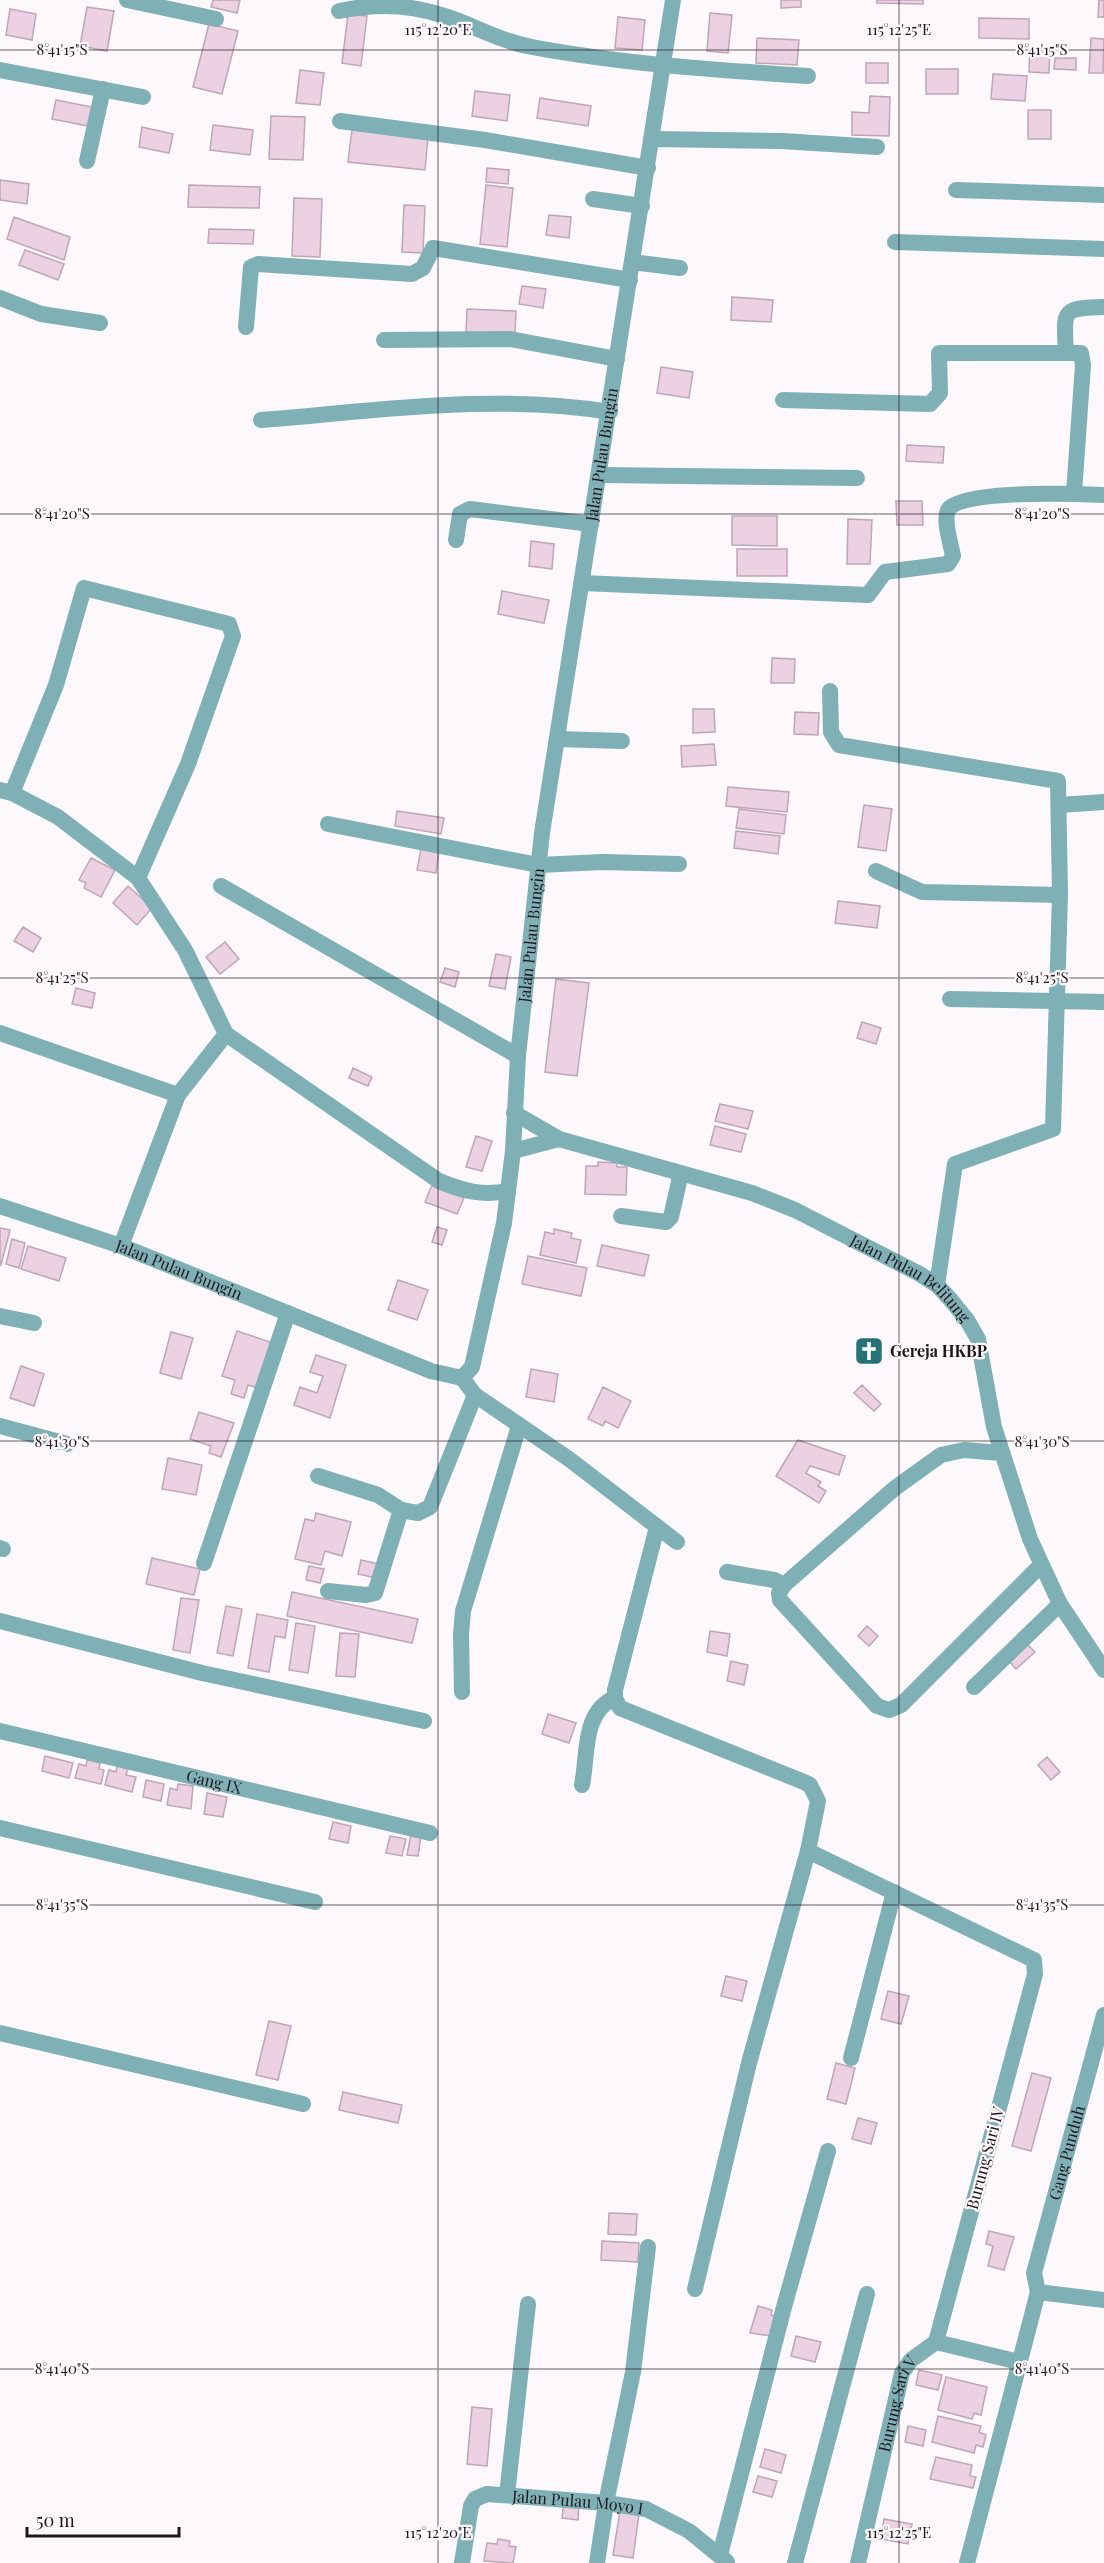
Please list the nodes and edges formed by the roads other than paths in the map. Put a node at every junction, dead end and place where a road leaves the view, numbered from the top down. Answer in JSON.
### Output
{"nodes":[{"id":1,"x":127,"y":0,"type":"edge"},
{"id":2,"x":674,"y":0,"type":"edge"},
{"id":3,"x":339,"y":11,"type":"dead end"},
{"id":4,"x":216,"y":19,"type":"dead end"},
{"id":5,"x":661,"y":67,"type":"junction"},
{"id":6,"x":0,"y":70,"type":"edge"},
{"id":7,"x":808,"y":76,"type":"dead end"},
{"id":8,"x":103,"y":89,"type":"junction"},
{"id":9,"x":144,"y":97,"type":"dead end"},
{"id":10,"x":340,"y":121,"type":"dead end"},
{"id":11,"x":652,"y":139,"type":"junction"},
{"id":12,"x":876,"y":147,"type":"dead end"},
{"id":13,"x":87,"y":161,"type":"dead end"},
{"id":14,"x":648,"y":168,"type":"junction"},
{"id":15,"x":956,"y":190,"type":"dead end"},
{"id":16,"x":1104,"y":195,"type":"edge"},
{"id":17,"x":593,"y":199,"type":"dead end"},
{"id":18,"x":642,"y":206,"type":"junction"},
{"id":19,"x":895,"y":242,"type":"dead end"},
{"id":20,"x":1104,"y":249,"type":"edge"},
{"id":21,"x":632,"y":262,"type":"junction"},
{"id":22,"x":680,"y":268,"type":"dead end"},
{"id":23,"x":630,"y":280,"type":"junction"},
{"id":24,"x":0,"y":298,"type":"edge"},
{"id":25,"x":1104,"y":307,"type":"edge"},
{"id":26,"x":100,"y":323,"type":"dead end"},
{"id":27,"x":246,"y":327,"type":"dead end"},
{"id":28,"x":384,"y":340,"type":"dead end"},
{"id":29,"x":1066,"y":352,"type":"junction"},
{"id":30,"x":617,"y":358,"type":"junction"},
{"id":31,"x":783,"y":400,"type":"dead end"},
{"id":32,"x":610,"y":412,"type":"junction"},
{"id":33,"x":261,"y":420,"type":"dead end"},
{"id":34,"x":600,"y":475,"type":"junction"},
{"id":35,"x":857,"y":478,"type":"dead end"},
{"id":36,"x":1074,"y":494,"type":"junction"},
{"id":37,"x":1104,"y":495,"type":"edge"},
{"id":38,"x":591,"y":524,"type":"junction"},
{"id":39,"x":456,"y":540,"type":"dead end"},
{"id":40,"x":582,"y":583,"type":"junction"},
{"id":41,"x":830,"y":691,"type":"dead end"},
{"id":42,"x":556,"y":739,"type":"junction"},
{"id":43,"x":622,"y":741,"type":"dead end"},
{"id":44,"x":6,"y":792,"type":"edge"},
{"id":45,"x":1104,"y":802,"type":"edge"},
{"id":46,"x":1059,"y":805,"type":"junction"},
{"id":47,"x":328,"y":824,"type":"dead end"},
{"id":48,"x":679,"y":864,"type":"dead end"},
{"id":49,"x":538,"y":865,"type":"junction"},
{"id":50,"x":876,"y":871,"type":"dead end"},
{"id":51,"x":138,"y":879,"type":"junction"},
{"id":52,"x":221,"y":886,"type":"dead end"},
{"id":53,"x":1060,"y":895,"type":"junction"},
{"id":54,"x":950,"y":999,"type":"dead end"},
{"id":55,"x":1056,"y":1000,"type":"junction"},
{"id":56,"x":1104,"y":1002,"type":"edge"},
{"id":57,"x":0,"y":1032,"type":"edge"},
{"id":58,"x":226,"y":1034,"type":"junction"},
{"id":59,"x":518,"y":1056,"type":"junction"},
{"id":60,"x":178,"y":1095,"type":"junction"},
{"id":61,"x":514,"y":1113,"type":"junction"},
{"id":62,"x":559,"y":1139,"type":"junction"},
{"id":63,"x":513,"y":1151,"type":"junction"},
{"id":64,"x":681,"y":1173,"type":"junction"},
{"id":65,"x":507,"y":1195,"type":"junction"},
{"id":66,"x":0,"y":1206,"type":"edge"},
{"id":67,"x":621,"y":1216,"type":"dead end"},
{"id":68,"x":121,"y":1246,"type":"junction"},
{"id":69,"x":937,"y":1285,"type":"junction"},
{"id":70,"x":288,"y":1313,"type":"junction"},
{"id":71,"x":0,"y":1316,"type":"edge"},
{"id":72,"x":34,"y":1323,"type":"dead end"},
{"id":73,"x":462,"y":1378,"type":"junction"},
{"id":74,"x":475,"y":1395,"type":"junction"},
{"id":75,"x":0,"y":1426,"type":"edge"},
{"id":76,"x":519,"y":1426,"type":"junction"},
{"id":77,"x":67,"y":1444,"type":"dead end"},
{"id":78,"x":1001,"y":1453,"type":"junction"},
{"id":79,"x":318,"y":1476,"type":"dead end"},
{"id":80,"x":401,"y":1510,"type":"junction"},
{"id":81,"x":657,"y":1527,"type":"junction"},
{"id":82,"x":678,"y":1542,"type":"dead end"},
{"id":83,"x":204,"y":1563,"type":"dead end"},
{"id":84,"x":1041,"y":1565,"type":"junction"},
{"id":85,"x":727,"y":1572,"type":"dead end"},
{"id":86,"x":784,"y":1585,"type":"junction"},
{"id":87,"x":328,"y":1591,"type":"dead end"},
{"id":88,"x":1060,"y":1605,"type":"junction"},
{"id":89,"x":0,"y":1621,"type":"edge"},
{"id":90,"x":1104,"y":1670,"type":"edge"},
{"id":91,"x":974,"y":1687,"type":"dead end"},
{"id":92,"x":462,"y":1692,"type":"dead end"},
{"id":93,"x":615,"y":1698,"type":"junction"},
{"id":94,"x":424,"y":1721,"type":"dead end"},
{"id":95,"x":0,"y":1731,"type":"edge"},
{"id":96,"x":582,"y":1785,"type":"dead end"},
{"id":97,"x":0,"y":1828,"type":"edge"},
{"id":98,"x":430,"y":1833,"type":"dead end"},
{"id":99,"x":808,"y":1851,"type":"junction"},
{"id":100,"x":894,"y":1892,"type":"junction"},
{"id":101,"x":315,"y":1902,"type":"dead end"},
{"id":102,"x":1104,"y":2015,"type":"edge"},
{"id":103,"x":0,"y":2033,"type":"edge"},
{"id":104,"x":851,"y":2058,"type":"dead end"},
{"id":105,"x":303,"y":2104,"type":"dead end"},
{"id":106,"x":828,"y":2151,"type":"dead end"},
{"id":107,"x":648,"y":2247,"type":"dead end"},
{"id":108,"x":695,"y":2289,"type":"dead end"},
{"id":109,"x":1038,"y":2292,"type":"junction"},
{"id":110,"x":867,"y":2294,"type":"dead end"},
{"id":111,"x":1104,"y":2300,"type":"edge"},
{"id":112,"x":528,"y":2304,"type":"dead end"},
{"id":113,"x":936,"y":2343,"type":"junction"},
{"id":114,"x":1019,"y":2362,"type":"junction"},
{"id":115,"x":507,"y":2495,"type":"junction"},
{"id":116,"x":606,"y":2503,"type":"junction"},
{"id":117,"x":724,"y":2559,"type":"edge"},
{"id":118,"x":462,"y":2563,"type":"edge"},
{"id":119,"x":597,"y":2563,"type":"edge"},
{"id":120,"x":795,"y":2563,"type":"edge"},
{"id":121,"x":858,"y":2563,"type":"edge"},
{"id":122,"x":967,"y":2563,"type":"edge"}],
"edges":[{"from":1,"to":4,"type":"street"},
{"from":2,"to":5,"type":"street","name":"Jalan Pulau Bungin"},
{"from":3,"to":5,"type":"street"},
{"from":5,"to":7,"type":"street"},
{"from":5,"to":11,"type":"street","name":"Jalan Pulau Bungin"},
{"from":6,"to":8,"type":"street"},
{"from":8,"to":9,"type":"street"},
{"from":8,"to":13,"type":"street"},
{"from":10,"to":14,"type":"street"},
{"from":11,"to":12,"type":"street"},
{"from":11,"to":14,"type":"street","name":"Jalan Pulau Bungin"},
{"from":14,"to":18,"type":"street","name":"Jalan Pulau Bungin"},
{"from":15,"to":16,"type":"street"},
{"from":17,"to":18,"type":"street"},
{"from":18,"to":21,"type":"street","name":"Jalan Pulau Bungin"},
{"from":19,"to":20,"type":"street"},
{"from":21,"to":22,"type":"street"},
{"from":21,"to":23,"type":"street","name":"Jalan Pulau Bungin"},
{"from":23,"to":27,"type":"street"},
{"from":23,"to":30,"type":"street","name":"Jalan Pulau Bungin"},
{"from":24,"to":26,"type":"street"},
{"from":25,"to":29,"type":"street"},
{"from":28,"to":30,"type":"street"},
{"from":29,"to":31,"type":"street"},
{"from":29,"to":36,"type":"street"},
{"from":30,"to":32,"type":"street","name":"Jalan Pulau Bungin"},
{"from":32,"to":33,"type":"street"},
{"from":32,"to":34,"type":"street","name":"Jalan Pulau Bungin"},
{"from":34,"to":35,"type":"street"},
{"from":34,"to":38,"type":"street","name":"Jalan Pulau Bungin"},
{"from":36,"to":37,"type":"street"},
{"from":36,"to":40,"type":"street"},
{"from":38,"to":39,"type":"street"},
{"from":38,"to":40,"type":"street","name":"Jalan Pulau Bungin"},
{"from":40,"to":42,"type":"street","name":"Jalan Pulau Bungin"},
{"from":41,"to":46,"type":"street"},
{"from":42,"to":43,"type":"street"},
{"from":42,"to":49,"type":"street","name":"Jalan Pulau Bungin"},
{"from":44,"to":51,"type":"street"},
{"from":44,"to":51,"type":"street"},
{"from":45,"to":46,"type":"street"},
{"from":46,"to":53,"type":"street"},
{"from":47,"to":49,"type":"street"},
{"from":48,"to":49,"type":"street"},
{"from":49,"to":59,"type":"street","name":"Jalan Pulau Bungin"},
{"from":50,"to":53,"type":"street"},
{"from":51,"to":58,"type":"street"},
{"from":52,"to":59,"type":"street"},
{"from":53,"to":55,"type":"street"},
{"from":54,"to":55,"type":"street"},
{"from":55,"to":56,"type":"street"},
{"from":55,"to":69,"type":"street"},
{"from":57,"to":60,"type":"street"},
{"from":58,"to":60,"type":"street"},
{"from":58,"to":65,"type":"street"},
{"from":59,"to":61,"type":"street","name":"Jalan Pulau Bungin"},
{"from":60,"to":68,"type":"street"},
{"from":61,"to":62,"type":"street","name":"Jalan Pulau Belitung"},
{"from":61,"to":63,"type":"street","name":"Jalan Pulau Bungin"},
{"from":62,"to":63,"type":"street"},
{"from":62,"to":64,"type":"street","name":"Jalan Pulau Belitung"},
{"from":63,"to":65,"type":"street","name":"Jalan Pulau Bungin"},
{"from":64,"to":67,"type":"street"},
{"from":64,"to":69,"type":"street","name":"Jalan Pulau Belitung"},
{"from":65,"to":73,"type":"street","name":"Jalan Pulau Bungin"},
{"from":66,"to":68,"type":"street","name":"Jalan Pulau Bungin"},
{"from":68,"to":70,"type":"street","name":"Jalan Pulau Bungin"},
{"from":69,"to":78,"type":"street","name":"Jalan Pulau Belitung"},
{"from":70,"to":73,"type":"street","name":"Jalan Pulau Bungin"},
{"from":70,"to":83,"type":"street"},
{"from":71,"to":72,"type":"street"},
{"from":73,"to":74,"type":"street"},
{"from":74,"to":76,"type":"street"},
{"from":74,"to":80,"type":"street"},
{"from":75,"to":77,"type":"street"},
{"from":76,"to":81,"type":"street"},
{"from":76,"to":92,"type":"street"},
{"from":78,"to":84,"type":"street","name":"Jalan Pulau Belitung"},
{"from":78,"to":86,"type":"street"},
{"from":79,"to":80,"type":"street"},
{"from":80,"to":87,"type":"street"},
{"from":81,"to":82,"type":"street"},
{"from":81,"to":93,"type":"street"},
{"from":84,"to":86,"type":"street"},
{"from":84,"to":88,"type":"street","name":"Jalan Pulau Belitung"},
{"from":85,"to":86,"type":"street"},
{"from":88,"to":90,"type":"street","name":"Jalan Pulau Belitung"},
{"from":88,"to":91,"type":"street"},
{"from":89,"to":94,"type":"street"},
{"from":93,"to":96,"type":"street"},
{"from":93,"to":99,"type":"street"},
{"from":95,"to":98,"type":"street","name":"Gang IX"},
{"from":97,"to":101,"type":"street"},
{"from":99,"to":100,"type":"street"},
{"from":99,"to":108,"type":"street"},
{"from":100,"to":104,"type":"street"},
{"from":100,"to":113,"type":"street","name":"Burung Sari IV"},
{"from":102,"to":109,"type":"street","name":"Gang Punduh"},
{"from":103,"to":105,"type":"street"},
{"from":106,"to":117,"type":"street"},
{"from":107,"to":116,"type":"street"},
{"from":109,"to":111,"type":"street"},
{"from":109,"to":114,"type":"street","name":"Gang Punduh"},
{"from":110,"to":120,"type":"street"},
{"from":112,"to":115,"type":"street"},
{"from":113,"to":114,"type":"street","name":"Burung Sari V"},
{"from":113,"to":121,"type":"street","name":"Burung Sari V"},
{"from":114,"to":122,"type":"street","name":"Gang Punduh"},
{"from":115,"to":116,"type":"street","name":"Jalan Pulau Moyo I"},
{"from":115,"to":118,"type":"street","name":"Jalan Pulau Moyo I"},
{"from":116,"to":117,"type":"street","name":"Jalan Pulau Moyo I"},
{"from":116,"to":119,"type":"street"}]}
